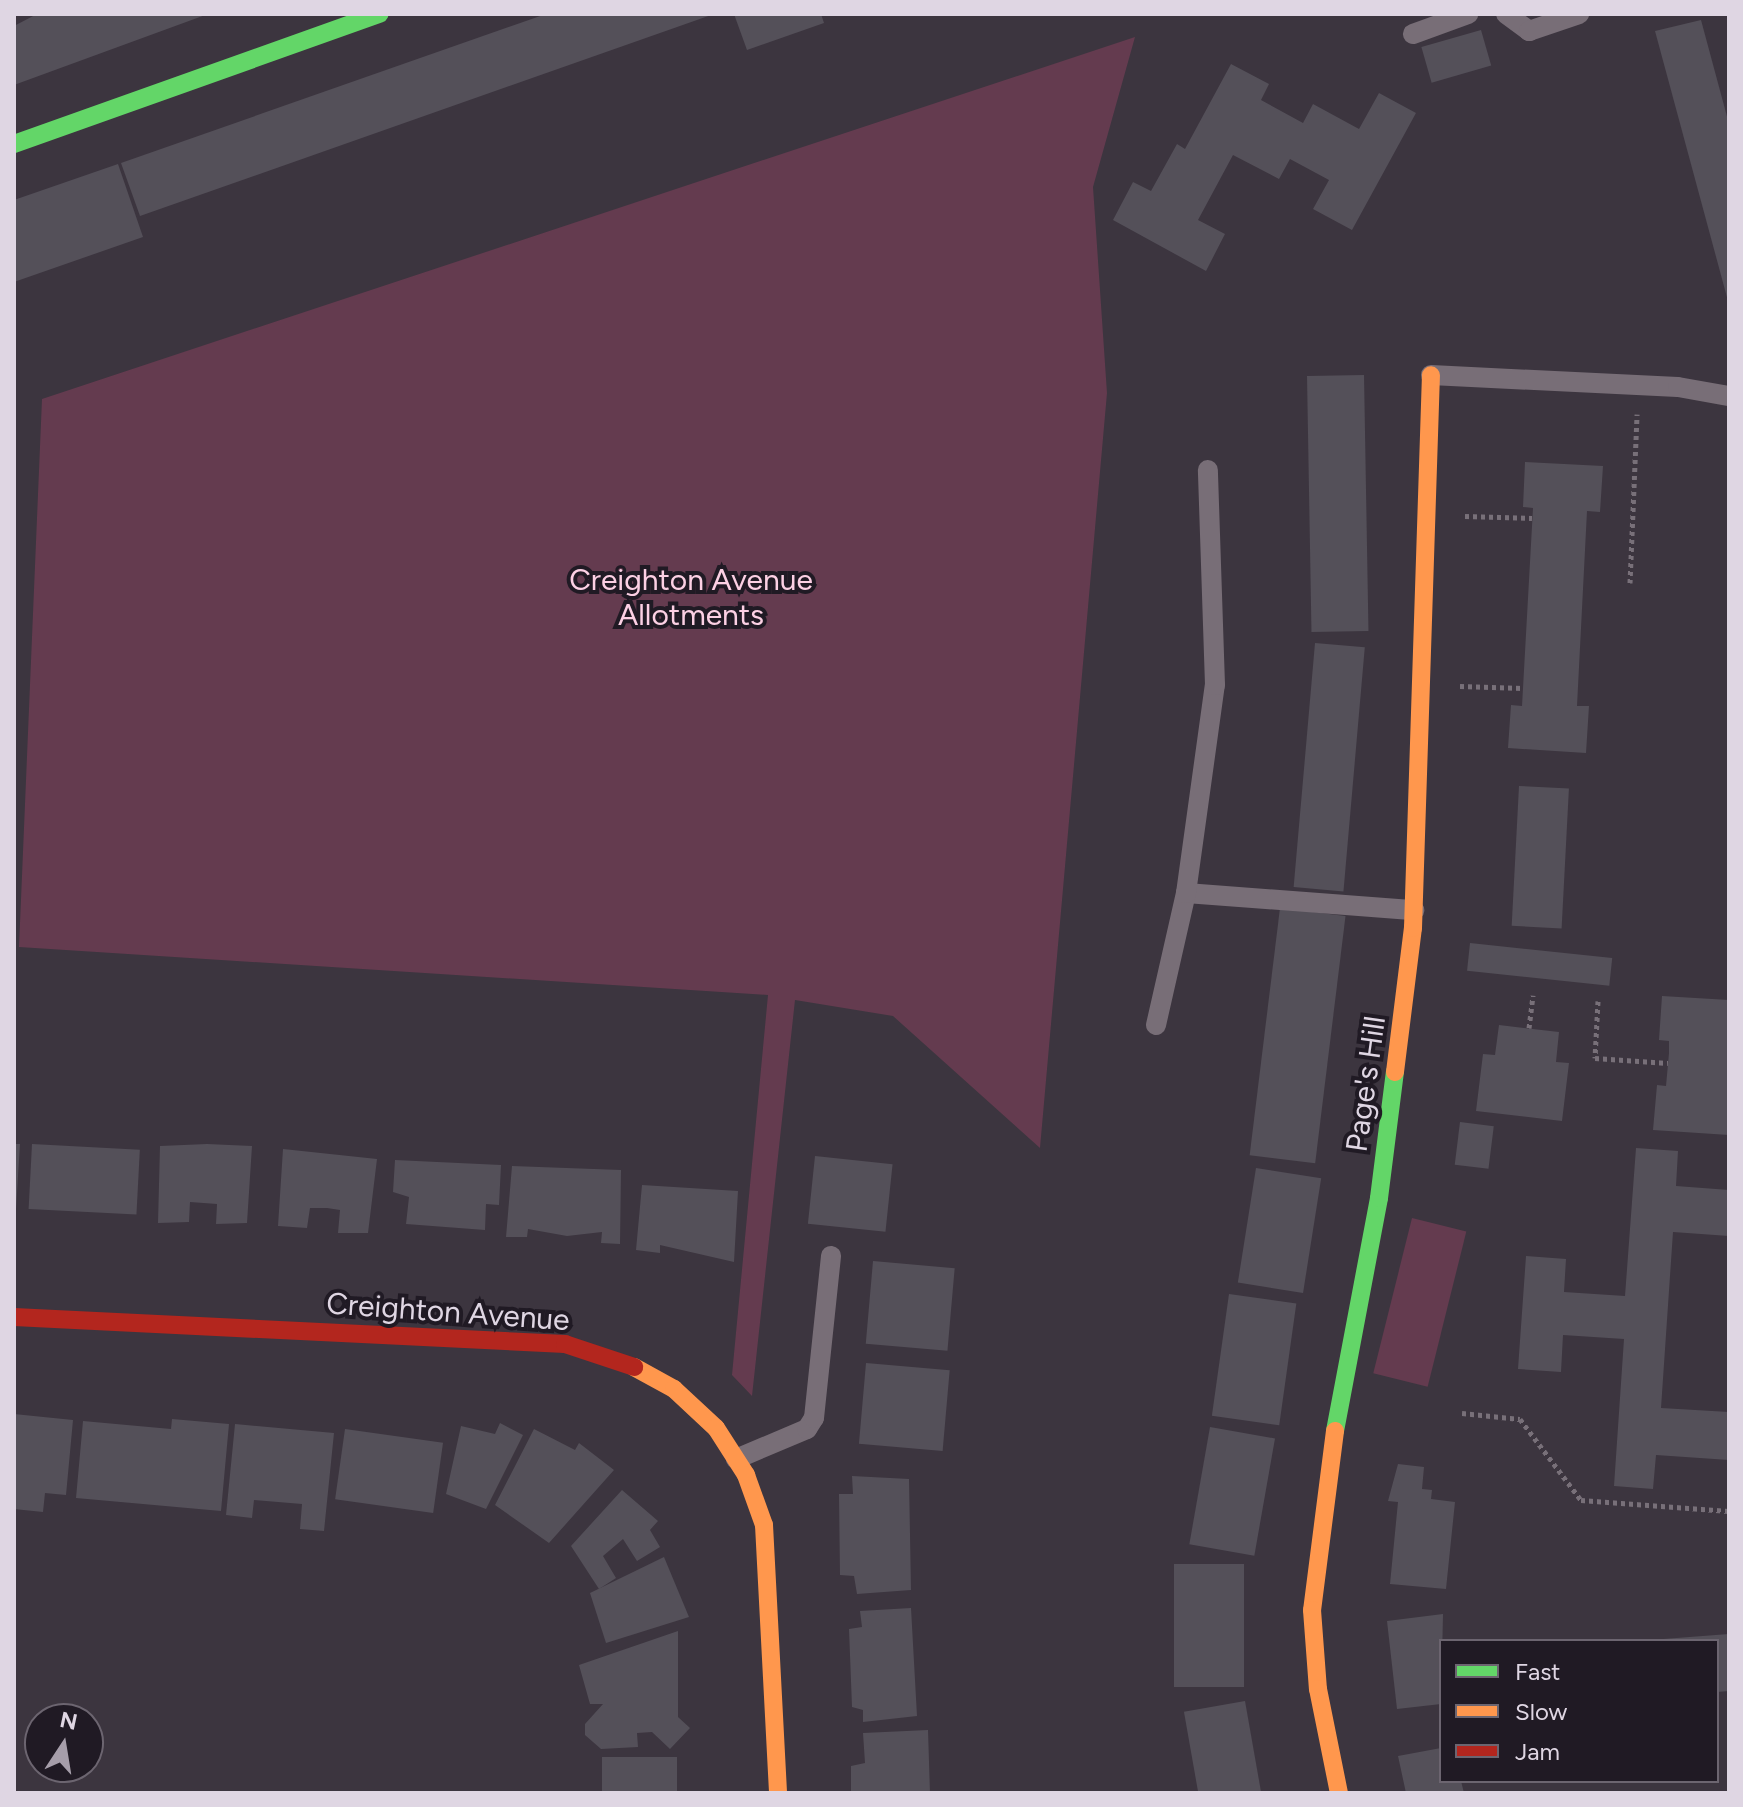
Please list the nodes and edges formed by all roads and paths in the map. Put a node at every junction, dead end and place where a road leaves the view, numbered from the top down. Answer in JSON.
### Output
{"nodes":[{"id":1,"x":380,"y":14,"type":"edge"},
{"id":2,"x":1468,"y":14,"type":"edge"},
{"id":3,"x":1506,"y":14,"type":"edge"},
{"id":4,"x":1579,"y":14,"type":"edge"},
{"id":5,"x":1413,"y":34,"type":"dead end"},
{"id":6,"x":14,"y":144,"type":"edge"},
{"id":7,"x":1431,"y":375,"type":"joint"},
{"id":8,"x":1638,"y":385,"type":"junction"},
{"id":9,"x":1729,"y":396,"type":"edge"},
{"id":10,"x":1208,"y":470,"type":"dead end"},
{"id":11,"x":1427,"y":514,"type":"junction"},
{"id":12,"x":1532,"y":518,"type":"dead end"},
{"id":13,"x":1630,"y":583,"type":"dead end"},
{"id":14,"x":1421,"y":684,"type":"junction"},
{"id":15,"x":1523,"y":688,"type":"dead end"},
{"id":16,"x":1186,"y":893,"type":"junction"},
{"id":17,"x":1414,"y":910,"type":"junction"},
{"id":18,"x":1533,"y":995,"type":"dead end"},
{"id":19,"x":1598,"y":1001,"type":"dead end"},
{"id":20,"x":1156,"y":1025,"type":"dead end"},
{"id":21,"x":1529,"y":1028,"type":"dead end"},
{"id":22,"x":1668,"y":1063,"type":"dead end"},
{"id":23,"x":831,"y":1256,"type":"dead end"},
{"id":24,"x":14,"y":1317,"type":"edge"},
{"id":25,"x":1462,"y":1413,"type":"dead end"},
{"id":26,"x":736,"y":1459,"type":"junction"},
{"id":27,"x":1729,"y":1511,"type":"edge"},
{"id":28,"x":778,"y":1793,"type":"edge"},
{"id":29,"x":1339,"y":1793,"type":"edge"}],
"edges":[{"from":1,"to":6,"type":"street"},
{"from":2,"to":5,"type":"lane"},
{"from":3,"to":4,"type":"lane"},
{"from":7,"to":8,"type":"lane"},
{"from":7,"to":11,"type":"street","name":"Page's Hill"},
{"from":8,"to":9,"type":"lane"},
{"from":8,"to":13,"type":"path"},
{"from":10,"to":16,"type":"lane"},
{"from":11,"to":12,"type":"path"},
{"from":11,"to":14,"type":"street","name":"Page's Hill"},
{"from":14,"to":15,"type":"path"},
{"from":14,"to":17,"type":"street","name":"Page's Hill"},
{"from":16,"to":17,"type":"lane"},
{"from":16,"to":20,"type":"lane"},
{"from":17,"to":29,"type":"street","name":"Page's Hill"},
{"from":18,"to":21,"type":"path"},
{"from":19,"to":22,"type":"path"},
{"from":23,"to":26,"type":"lane"},
{"from":24,"to":26,"type":"street","name":"Creighton Avenue"},
{"from":25,"to":27,"type":"path"},
{"from":26,"to":28,"type":"street","name":"Creighton Avenue"}]}
